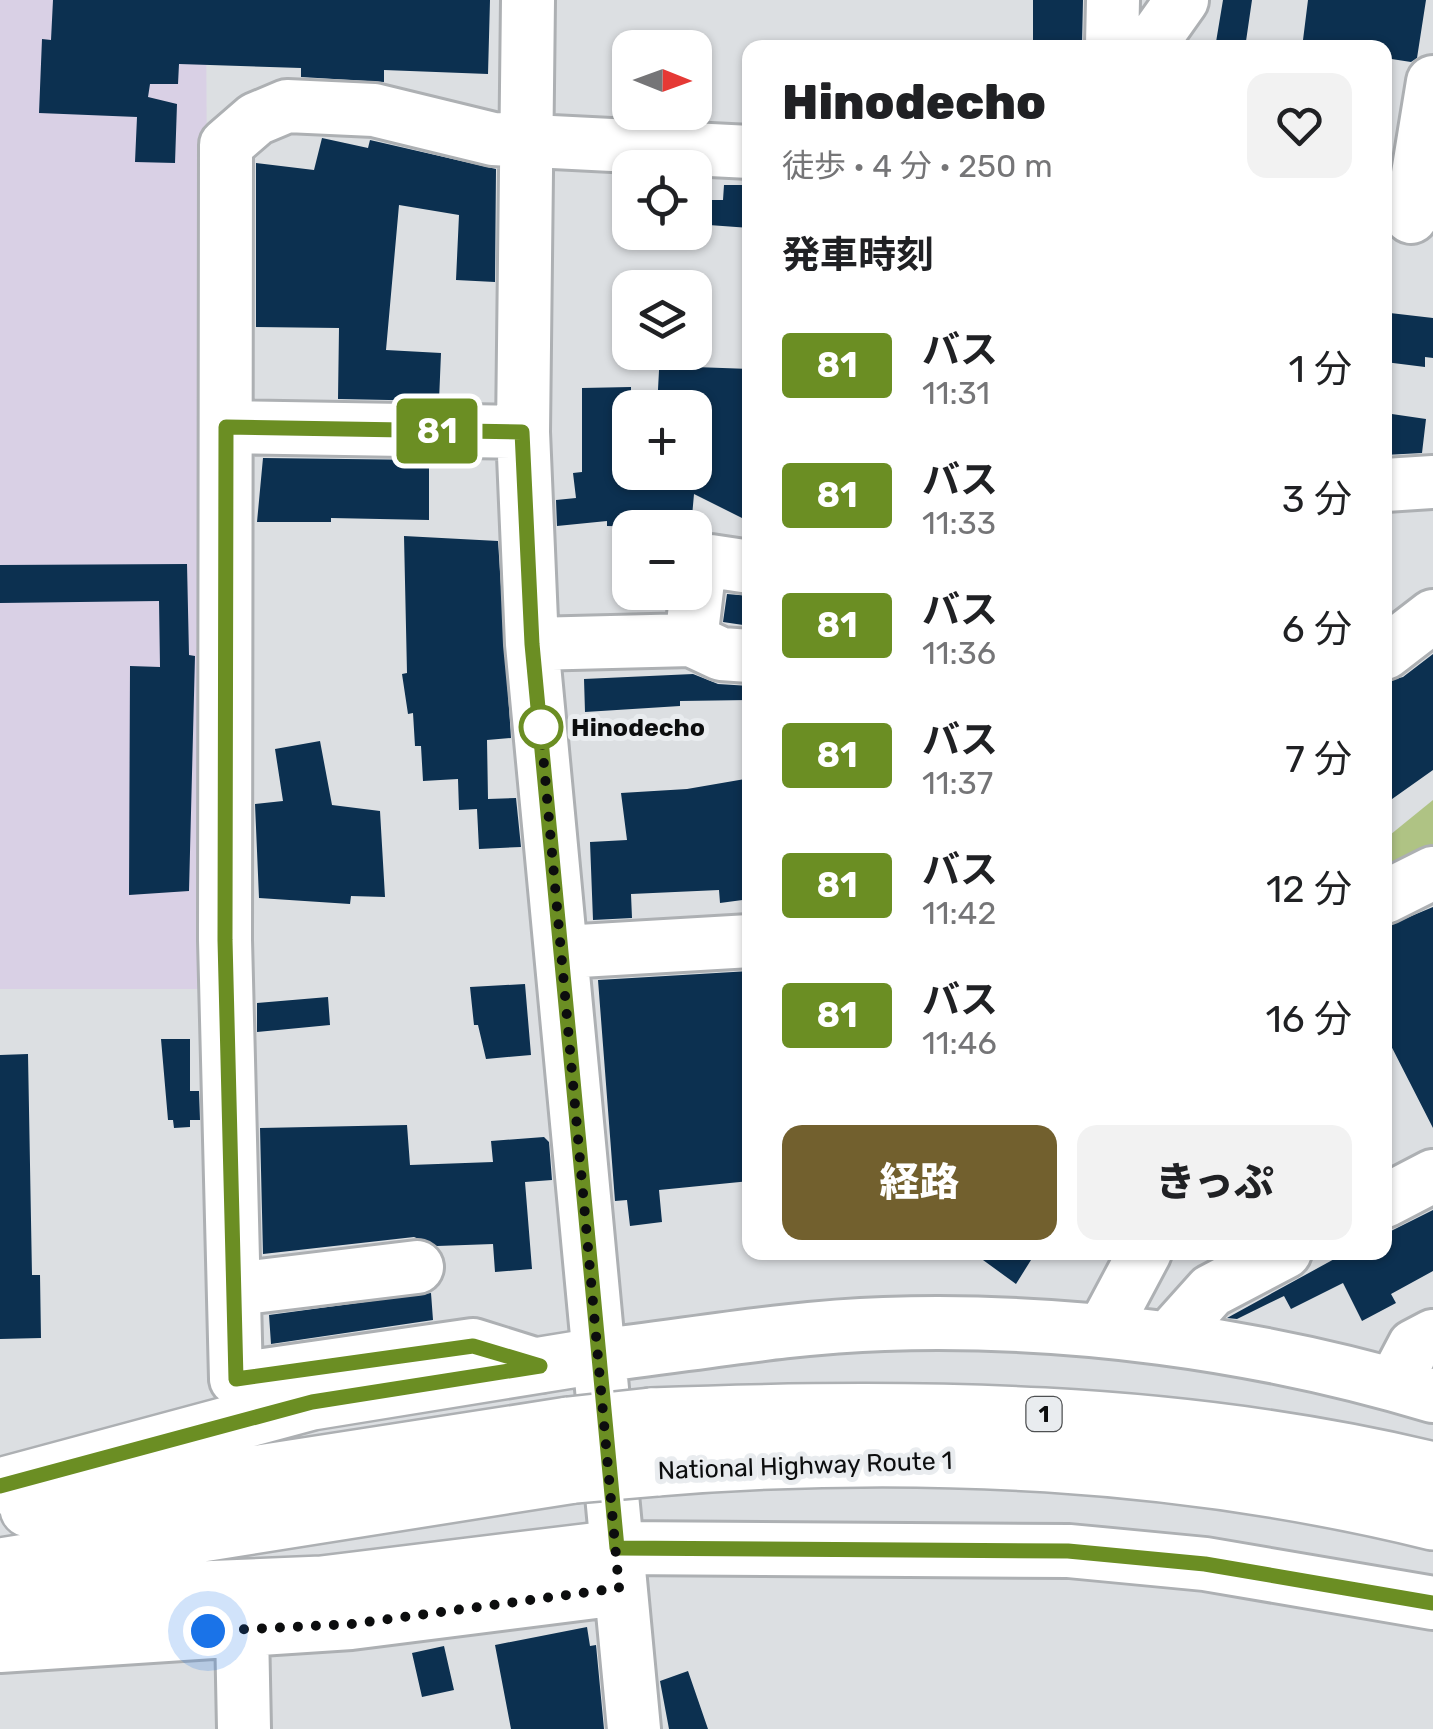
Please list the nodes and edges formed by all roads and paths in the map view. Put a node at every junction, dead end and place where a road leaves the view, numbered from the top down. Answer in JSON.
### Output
{"nodes":[{"id":1,"x":528,"y":0,"type":"edge"},
{"id":2,"x":1182,"y":0,"type":"edge"},
{"id":3,"x":1124,"y":31,"type":"edge"},
{"id":4,"x":1433,"y":82,"type":"edge"},
{"id":5,"x":528,"y":142,"type":"junction"},
{"id":6,"x":742,"y":152,"type":"edge"},
{"id":7,"x":1410,"y":217,"type":"edge"},
{"id":8,"x":226,"y":427,"type":"junction"},
{"id":9,"x":522,"y":432,"type":"junction"},
{"id":10,"x":1433,"y":482,"type":"edge"},
{"id":11,"x":1392,"y":485,"type":"edge"},
{"id":12,"x":742,"y":567,"type":"edge"},
{"id":13,"x":1433,"y":616,"type":"edge"},
{"id":14,"x":692,"y":640,"type":"junction"},
{"id":15,"x":532,"y":644,"type":"junction"},
{"id":16,"x":1392,"y":648,"type":"edge"},
{"id":17,"x":742,"y":655,"type":"edge"},
{"id":18,"x":1433,"y":873,"type":"edge"},
{"id":19,"x":1392,"y":894,"type":"edge"},
{"id":20,"x":742,"y":941,"type":"edge"},
{"id":21,"x":563,"y":952,"type":"junction"},
{"id":22,"x":1433,"y":1176,"type":"edge"},
{"id":23,"x":1392,"y":1197,"type":"edge"},
{"id":24,"x":1141,"y":1260,"type":"edge"},
{"id":25,"x":1270,"y":1260,"type":"edge"},
{"id":26,"x":417,"y":1267,"type":"dead end"},
{"id":27,"x":235,"y":1289,"type":"junction"},
{"id":28,"x":1104,"y":1329,"type":"junction"},
{"id":29,"x":1433,"y":1336,"type":"edge"},
{"id":30,"x":1168,"y":1339,"type":"junction"},
{"id":31,"x":596,"y":1356,"type":"junction"},
{"id":32,"x":540,"y":1366,"type":"junction"},
{"id":33,"x":1413,"y":1390,"type":"edge"},
{"id":34,"x":653,"y":1442,"type":"junction"},
{"id":35,"x":572,"y":1450,"type":"junction"},
{"id":36,"x":1433,"y":1470,"type":"edge"},
{"id":37,"x":0,"y":1486,"type":"edge"},
{"id":38,"x":0,"y":1514,"type":"edge"},
{"id":39,"x":1433,"y":1522,"type":"edge"},
{"id":40,"x":0,"y":1566,"type":"edge"},
{"id":41,"x":618,"y":1568,"type":"junction"},
{"id":42,"x":0,"y":1598,"type":"edge"},
{"id":43,"x":1433,"y":1603,"type":"edge"},
{"id":44,"x":242,"y":1628,"type":"junction"},
{"id":45,"x":0,"y":1646,"type":"edge"},
{"id":46,"x":244,"y":1729,"type":"edge"},
{"id":47,"x":634,"y":1729,"type":"edge"}],
"edges":[{"from":1,"to":5,"type":"street"},
{"from":2,"to":3,"type":"street"},
{"from":4,"to":7,"type":"street"},
{"from":5,"to":6,"type":"street"},
{"from":5,"to":8,"type":"street"},
{"from":5,"to":9,"type":"street"},
{"from":8,"to":9,"type":"street"},
{"from":8,"to":27,"type":"street"},
{"from":9,"to":15,"type":"street"},
{"from":10,"to":11,"type":"street"},
{"from":12,"to":14,"type":"street"},
{"from":13,"to":16,"type":"street"},
{"from":14,"to":15,"type":"street"},
{"from":14,"to":17,"type":"street"},
{"from":15,"to":21,"type":"street"},
{"from":18,"to":19,"type":"street"},
{"from":20,"to":21,"type":"street"},
{"from":21,"to":31,"type":"street"},
{"from":22,"to":23,"type":"street"},
{"from":24,"to":28,"type":"street"},
{"from":25,"to":30,"type":"street"},
{"from":26,"to":27,"type":"street"},
{"from":27,"to":32,"type":"street"},
{"from":28,"to":30,"type":"street"},
{"from":28,"to":31,"type":"street"},
{"from":29,"to":33,"type":"street"},
{"from":30,"to":33,"type":"street"},
{"from":31,"to":32,"type":"highway"},
{"from":31,"to":41,"type":"street"},
{"from":32,"to":37,"type":"highway"},
{"from":34,"to":35,"type":"highway","name":"National Highway Route 1","number":"1","bridge":true},
{"from":34,"to":36,"type":"highway","name":"National Highway Route 1","number":"1"},
{"from":34,"to":39,"type":"highway","name":"National Highway Route 1","number":"1"},
{"from":35,"to":38,"type":"highway","name":"National Highway Route 1","number":"1"},
{"from":35,"to":40,"type":"highway","name":"National Highway Route 1","number":"1"},
{"from":41,"to":42,"type":"highway"},
{"from":41,"to":43,"type":"street"},
{"from":41,"to":44,"type":"street"},
{"from":41,"to":47,"type":"street"},
{"from":44,"to":45,"type":"street"},
{"from":44,"to":46,"type":"street"}]}
